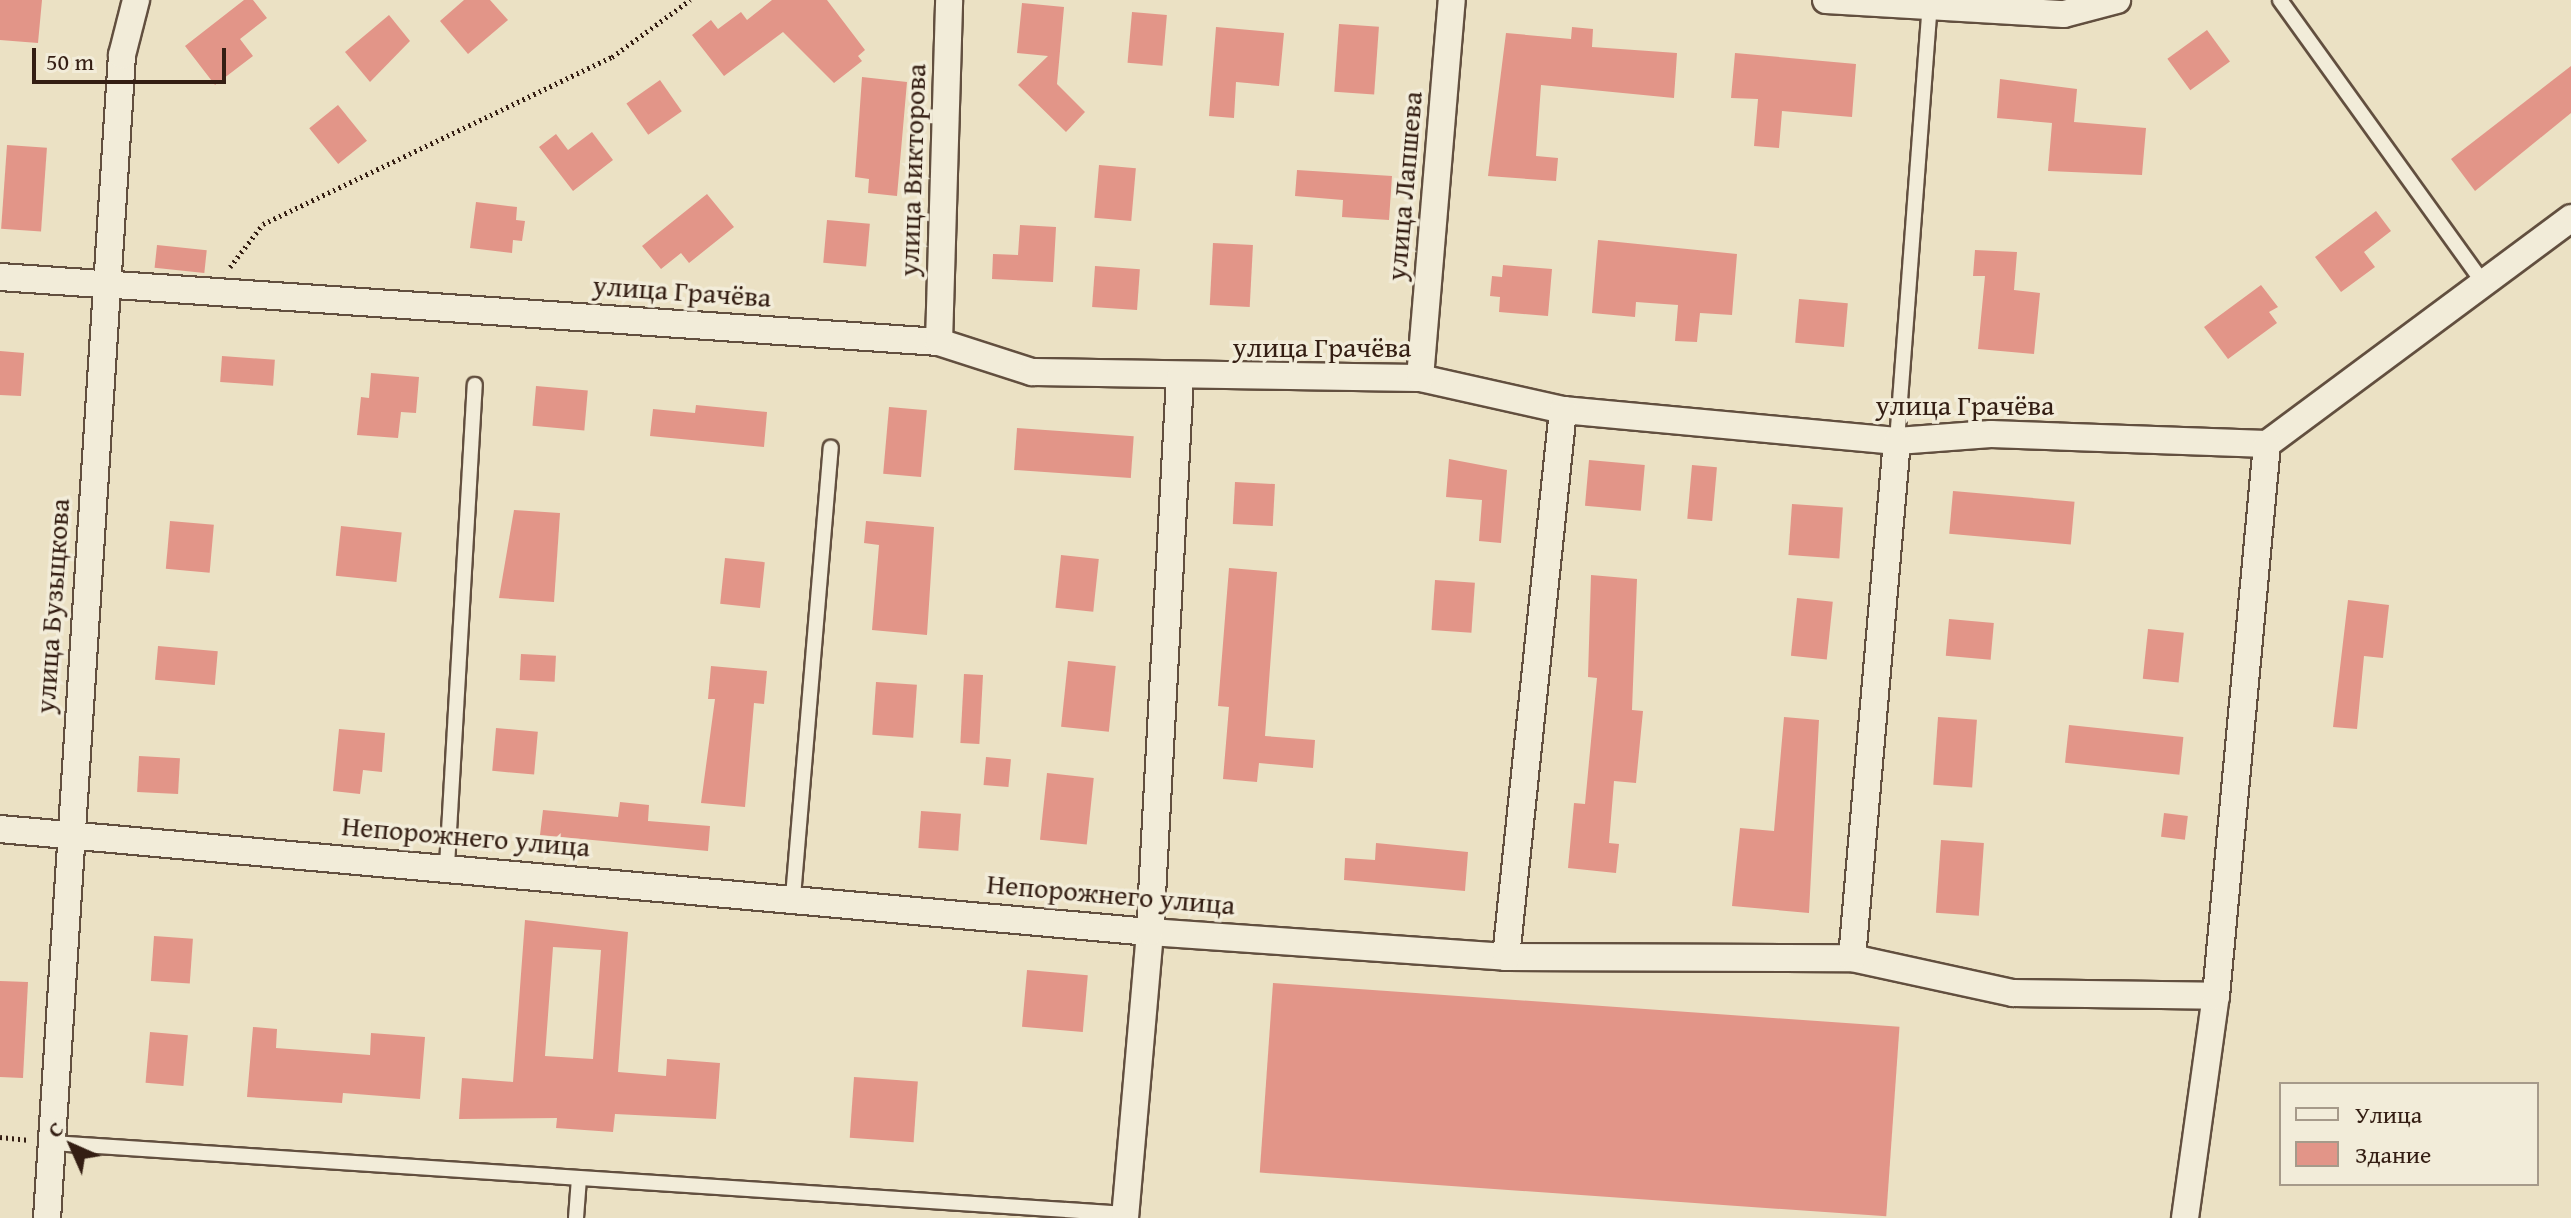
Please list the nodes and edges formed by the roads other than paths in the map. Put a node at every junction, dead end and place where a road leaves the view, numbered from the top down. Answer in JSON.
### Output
{"nodes":[{"id":1,"x":136,"y":0,"type":"edge"},
{"id":2,"x":949,"y":0,"type":"edge"},
{"id":3,"x":1452,"y":0,"type":"edge"},
{"id":4,"x":1826,"y":0,"type":"edge"},
{"id":5,"x":2117,"y":0,"type":"edge"},
{"id":6,"x":2280,"y":0,"type":"edge"},
{"id":7,"x":1930,"y":5,"type":"junction"},
{"id":8,"x":2571,"y":218,"type":"edge"},
{"id":9,"x":0,"y":277,"type":"edge"},
{"id":10,"x":107,"y":282,"type":"junction"},
{"id":11,"x":2483,"y":283,"type":"junction"},
{"id":12,"x":939,"y":342,"type":"junction"},
{"id":13,"x":1180,"y":378,"type":"junction"},
{"id":14,"x":1420,"y":378,"type":"junction"},
{"id":15,"x":475,"y":385,"type":"dead end"},
{"id":16,"x":1563,"y":410,"type":"junction"},
{"id":17,"x":1897,"y":441,"type":"junction"},
{"id":18,"x":2267,"y":444,"type":"junction"},
{"id":19,"x":831,"y":448,"type":"dead end"},
{"id":20,"x":0,"y":829,"type":"edge"},
{"id":21,"x":68,"y":834,"type":"junction"},
{"id":22,"x":447,"y":866,"type":"junction"},
{"id":23,"x":793,"y":897,"type":"junction"},
{"id":24,"x":1150,"y":932,"type":"junction"},
{"id":25,"x":1506,"y":957,"type":"junction"},
{"id":26,"x":1852,"y":958,"type":"junction"},
{"id":27,"x":2216,"y":996,"type":"junction"},
{"id":28,"x":52,"y":1143,"type":"junction"},
{"id":29,"x":579,"y":1178,"type":"junction"},
{"id":30,"x":1125,"y":1216,"type":"edge"},
{"id":31,"x":47,"y":1218,"type":"edge"},
{"id":32,"x":576,"y":1218,"type":"edge"},
{"id":33,"x":2185,"y":1218,"type":"edge"}],
"edges":[{"from":1,"to":10,"type":"street","name":"улица Бузыцкова"},
{"from":2,"to":12,"type":"street","name":"улица Викторова"},
{"from":3,"to":14,"type":"street","name":"улица Лапшева"},
{"from":4,"to":7,"type":"street"},
{"from":5,"to":7,"type":"street"},
{"from":6,"to":11,"type":"lane"},
{"from":7,"to":17,"type":"lane"},
{"from":8,"to":11,"type":"street"},
{"from":9,"to":10,"type":"street","name":"улица Грачёва"},
{"from":10,"to":12,"type":"street","name":"улица Грачёва"},
{"from":10,"to":21,"type":"street","name":"улица Бузыцкова"},
{"from":11,"to":18,"type":"street"},
{"from":12,"to":13,"type":"street","name":"улица Грачёва"},
{"from":13,"to":14,"type":"street","name":"улица Грачёва"},
{"from":13,"to":24,"type":"street"},
{"from":14,"to":16,"type":"street","name":"улица Грачёва"},
{"from":15,"to":22,"type":"lane"},
{"from":16,"to":17,"type":"street","name":"улица Грачёва"},
{"from":16,"to":25,"type":"street"},
{"from":17,"to":18,"type":"street","name":"улица Грачёва"},
{"from":17,"to":26,"type":"street"},
{"from":18,"to":27,"type":"street"},
{"from":19,"to":23,"type":"lane"},
{"from":20,"to":21,"type":"street","name":"Непорожнего улица"},
{"from":21,"to":22,"type":"street","name":"Непорожнего улица"},
{"from":21,"to":28,"type":"street","name":"улица Бузыцкова"},
{"from":22,"to":23,"type":"street","name":"Непорожнего улица"},
{"from":23,"to":24,"type":"street","name":"Непорожнего улица"},
{"from":24,"to":25,"type":"street","name":"Непорожнего улица"},
{"from":24,"to":30,"type":"street"},
{"from":25,"to":26,"type":"street","name":"Непорожнего улица"},
{"from":26,"to":27,"type":"street","name":"Непорожнего улица"},
{"from":27,"to":33,"type":"street"},
{"from":28,"to":29,"type":"lane"},
{"from":28,"to":31,"type":"street","name":"улица Бузыцкова"},
{"from":29,"to":30,"type":"lane"},
{"from":29,"to":32,"type":"lane"}]}
